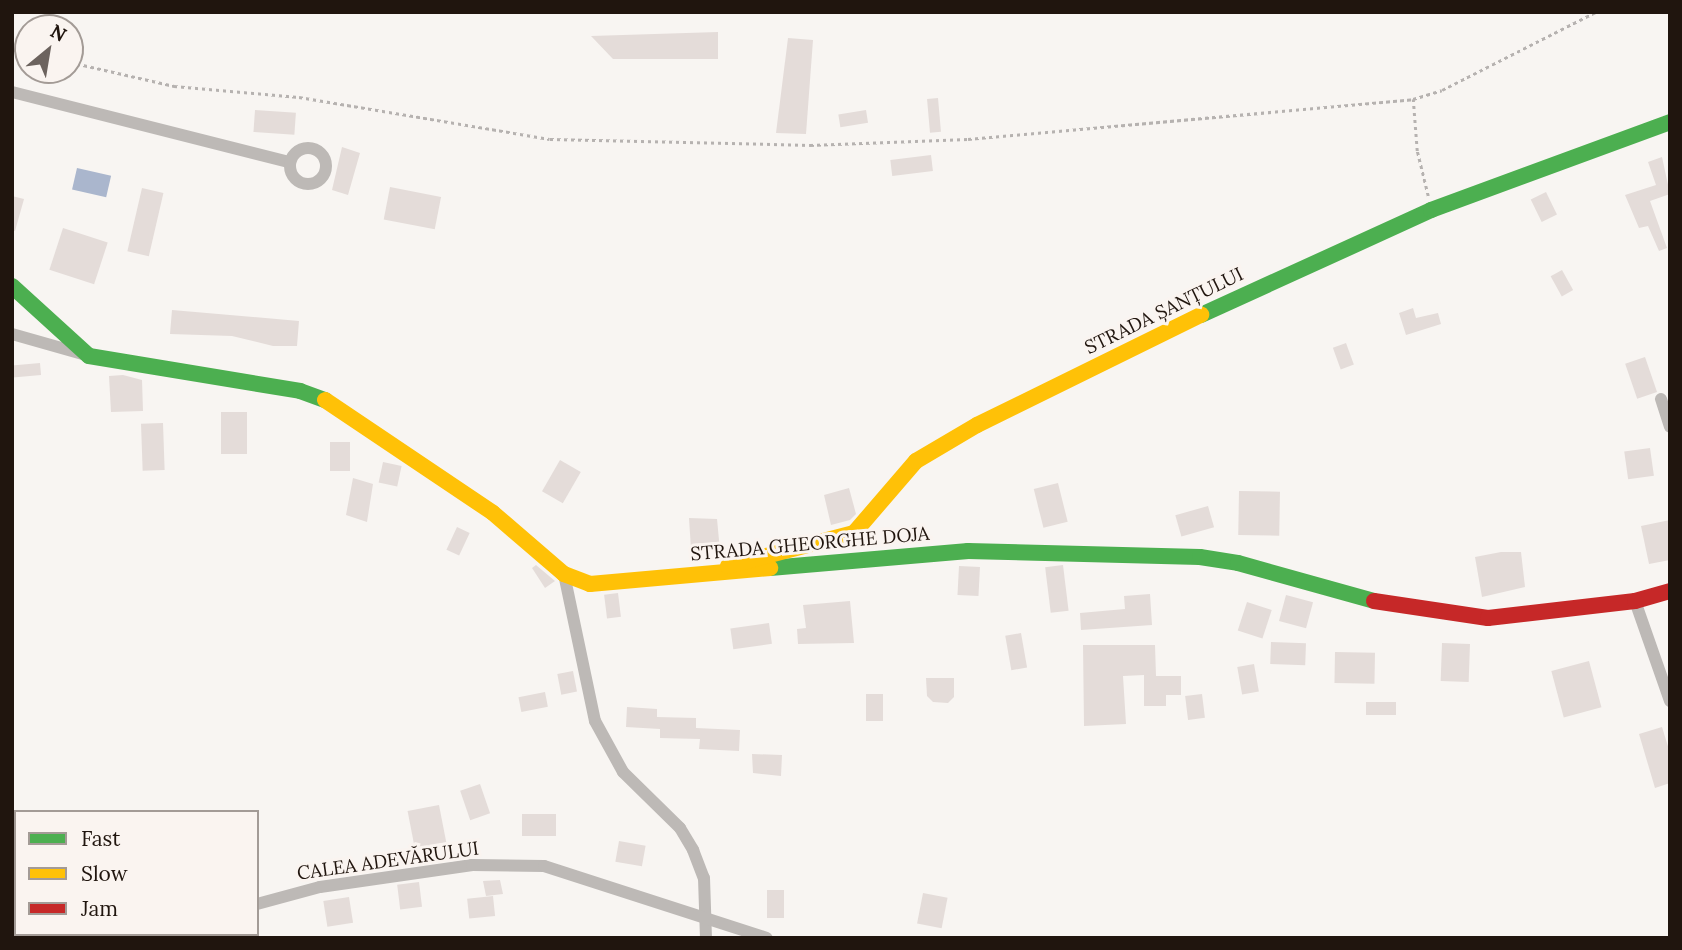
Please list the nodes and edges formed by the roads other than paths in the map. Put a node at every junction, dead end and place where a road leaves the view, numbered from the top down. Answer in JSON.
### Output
{"nodes":[{"id":1,"x":12,"y":92,"type":"edge"},
{"id":2,"x":1670,"y":122,"type":"edge"},
{"id":3,"x":288,"y":162,"type":"dead end"},
{"id":4,"x":12,"y":286,"type":"edge"},
{"id":5,"x":12,"y":334,"type":"edge"},
{"id":6,"x":89,"y":356,"type":"junction"},
{"id":7,"x":1661,"y":399,"type":"dead end"},
{"id":8,"x":1670,"y":427,"type":"edge"},
{"id":9,"x":704,"y":573,"type":"junction"},
{"id":10,"x":564,"y":574,"type":"junction"},
{"id":11,"x":1670,"y":591,"type":"edge"},
{"id":12,"x":1635,"y":601,"type":"junction"},
{"id":13,"x":1670,"y":701,"type":"edge"},
{"id":14,"x":259,"y":903,"type":"edge"},
{"id":15,"x":707,"y":920,"type":"junction"},
{"id":16,"x":706,"y":938,"type":"edge"},
{"id":17,"x":767,"y":938,"type":"edge"}],
"edges":[{"from":1,"to":3,"type":"street"},
{"from":2,"to":9,"type":"main road","name":"STRADA ȘANȚULUI"},
{"from":4,"to":6,"type":"main road"},
{"from":5,"to":6,"type":"street","name":"STRADA GHEORGHE DOJA"},
{"from":6,"to":10,"type":"main road","name":"STRADA GHEORGHE DOJA"},
{"from":7,"to":8,"type":"street"},
{"from":9,"to":10,"type":"main road","name":"STRADA GHEORGHE DOJA"},
{"from":9,"to":12,"type":"main road","name":"STRADA GHEORGHE DOJA"},
{"from":10,"to":15,"type":"street"},
{"from":11,"to":12,"type":"main road","name":"STRADA GHEORGHE DOJA"},
{"from":12,"to":13,"type":"street"},
{"from":14,"to":15,"type":"street","name":"CALEA ADEVĂRULUI"},
{"from":15,"to":16,"type":"street"},
{"from":15,"to":17,"type":"street","name":"CALEA ADEVĂRULUI"}]}
